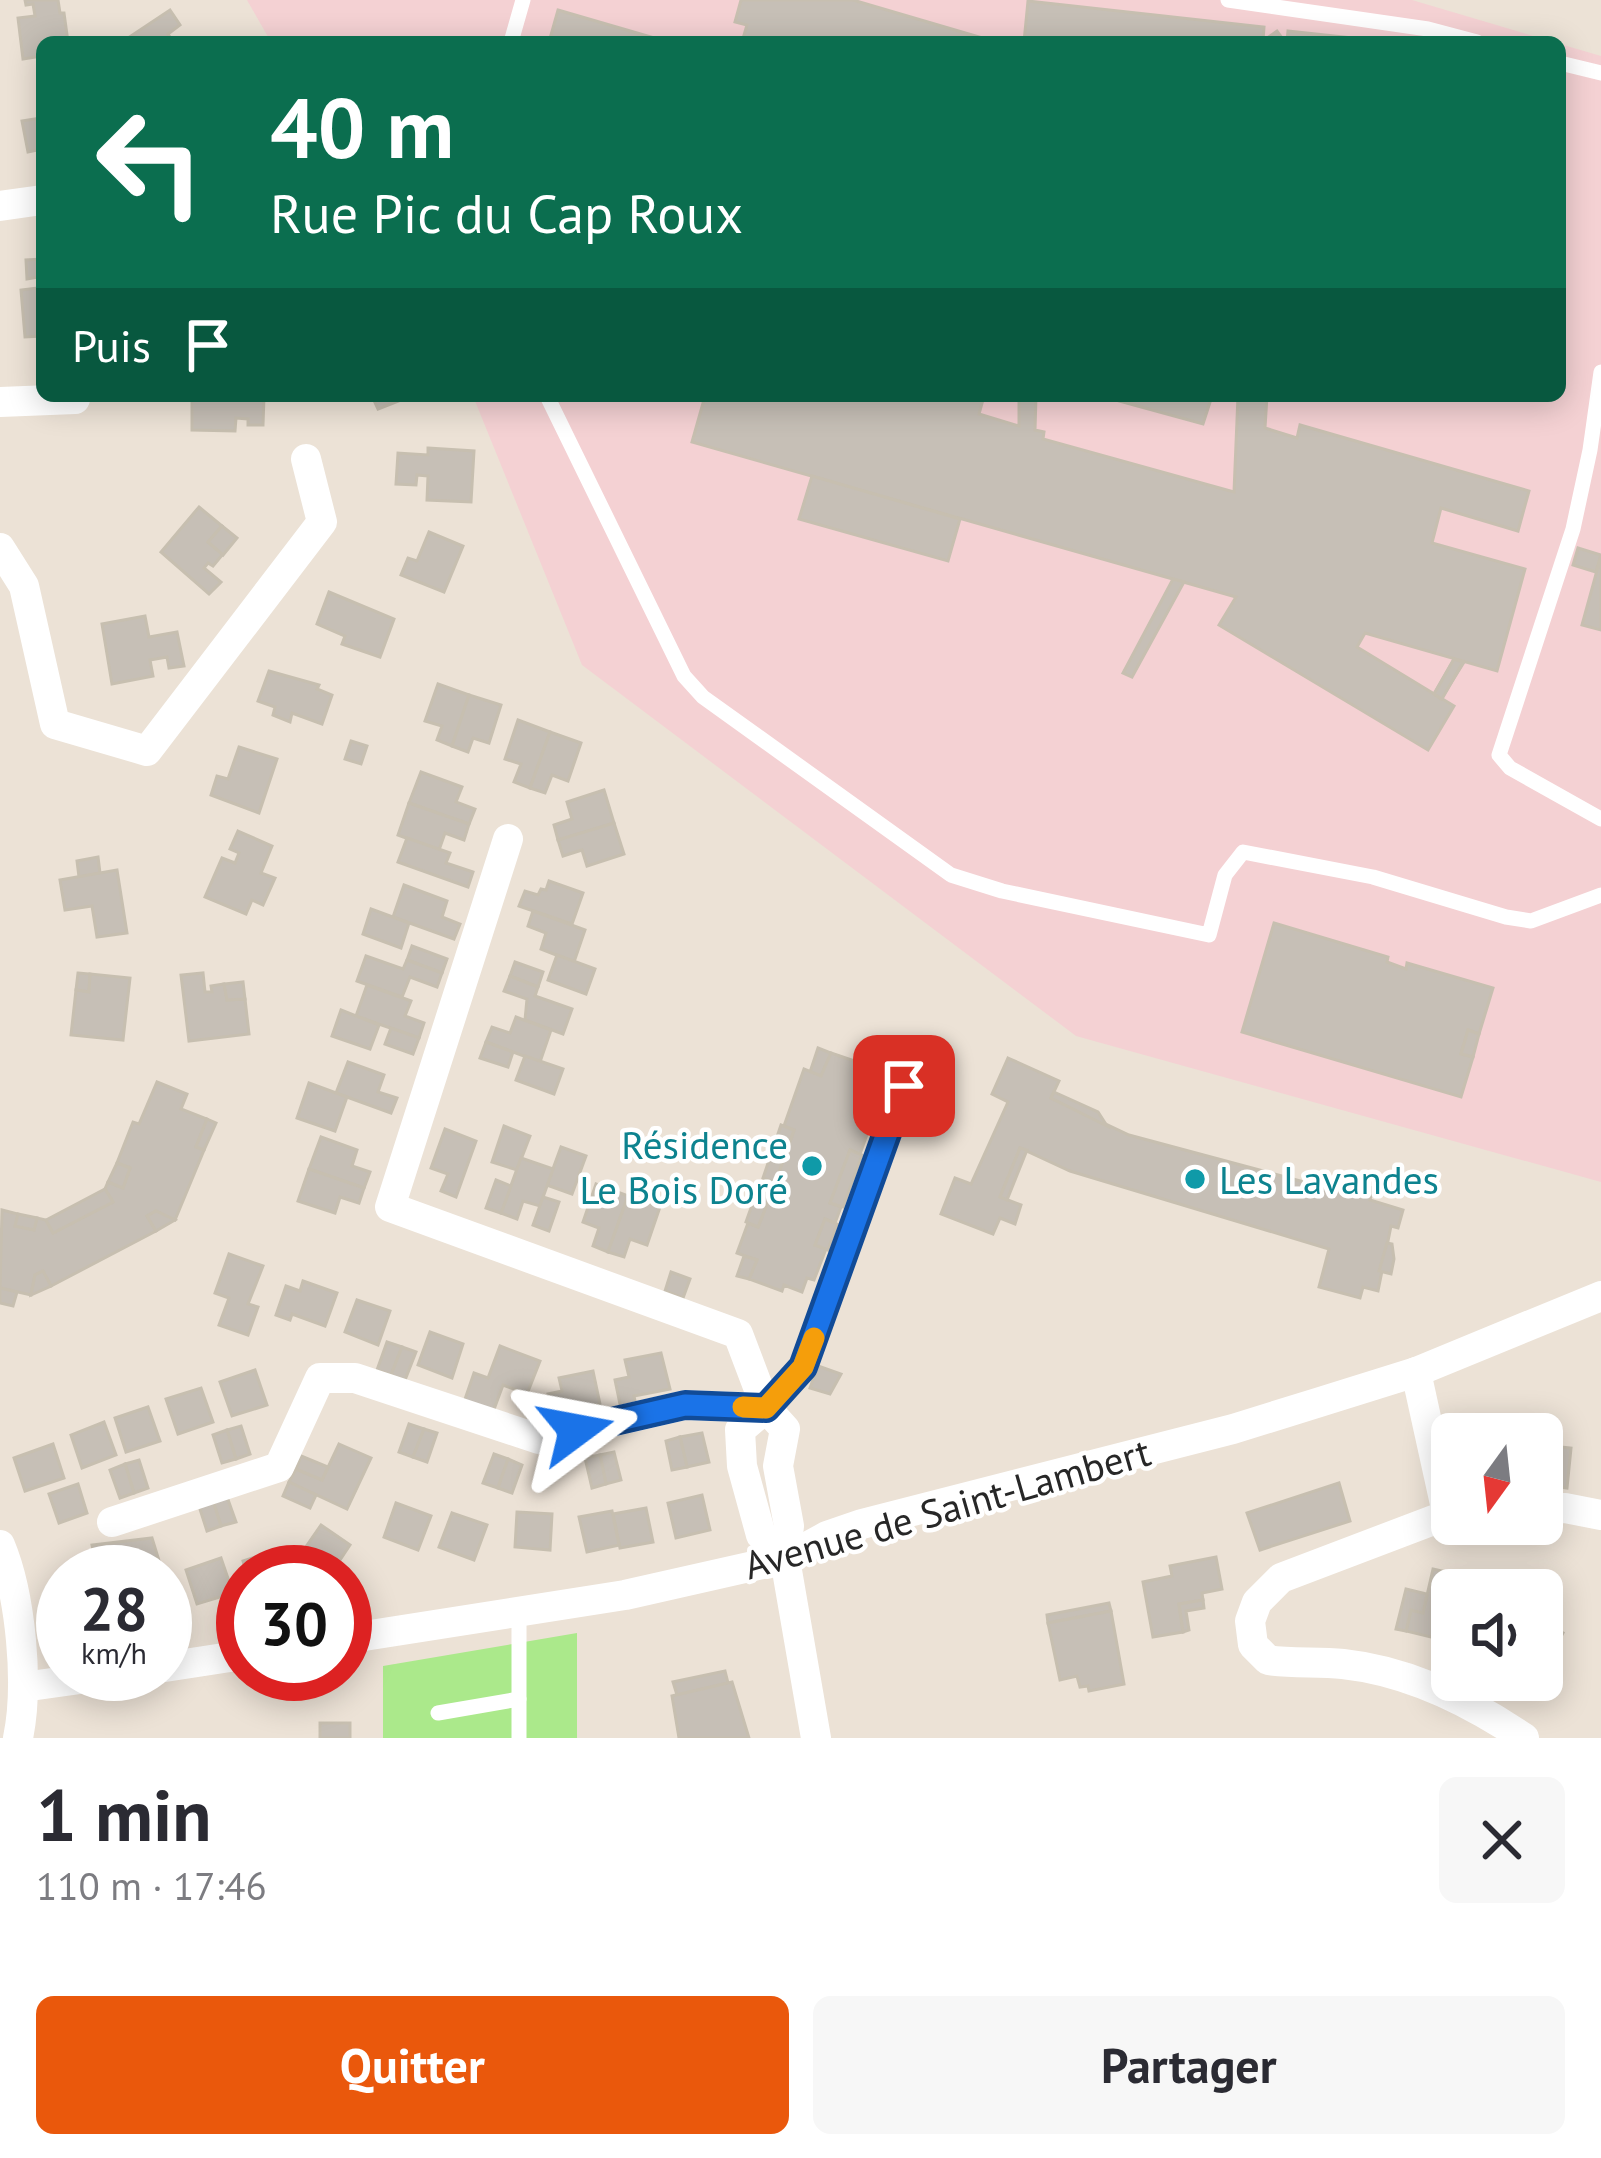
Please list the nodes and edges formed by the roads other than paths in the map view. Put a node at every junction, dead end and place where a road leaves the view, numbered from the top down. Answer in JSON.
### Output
{"nodes":[{"id":1,"x":523,"y":0,"type":"edge"},
{"id":2,"x":1228,"y":0,"type":"edge"},
{"id":3,"x":513,"y":36,"type":"edge"},
{"id":4,"x":1454,"y":36,"type":"edge"},
{"id":5,"x":1566,"y":65,"type":"edge"},
{"id":6,"x":1601,"y":74,"type":"edge"},
{"id":7,"x":36,"y":201,"type":"edge"},
{"id":8,"x":0,"y":206,"type":"edge"},
{"id":9,"x":1601,"y":372,"type":"edge"},
{"id":10,"x":36,"y":400,"type":"edge"},
{"id":11,"x":0,"y":401,"type":"edge"},
{"id":12,"x":551,"y":402,"type":"edge"},
{"id":13,"x":306,"y":459,"type":"dead end"},
{"id":14,"x":0,"y":548,"type":"edge"},
{"id":15,"x":1601,"y":819,"type":"edge"},
{"id":16,"x":508,"y":839,"type":"dead end"},
{"id":17,"x":1601,"y":895,"type":"edge"},
{"id":18,"x":904,"y":1086,"type":"dead end"},
{"id":19,"x":1601,"y":1296,"type":"edge"},
{"id":20,"x":1416,"y":1372,"type":"junction"},
{"id":21,"x":766,"y":1408,"type":"junction"},
{"id":22,"x":1431,"y":1434,"type":"edge"},
{"id":23,"x":1563,"y":1508,"type":"edge"},
{"id":24,"x":1601,"y":1515,"type":"edge"},
{"id":25,"x":1431,"y":1520,"type":"edge"},
{"id":26,"x":112,"y":1522,"type":"dead end"},
{"id":27,"x":0,"y":1545,"type":"edge"},
{"id":28,"x":785,"y":1559,"type":"junction"},
{"id":29,"x":519,"y":1612,"type":"junction"},
{"id":30,"x":372,"y":1635,"type":"edge"},
{"id":31,"x":0,"y":1648,"type":"edge"},
{"id":32,"x":36,"y":1685,"type":"edge"},
{"id":33,"x":23,"y":1687,"type":"junction"},
{"id":34,"x":519,"y":1699,"type":"junction"},
{"id":35,"x":438,"y":1713,"type":"dead end"},
{"id":36,"x":18,"y":1738,"type":"edge"},
{"id":37,"x":519,"y":1738,"type":"edge"},
{"id":38,"x":816,"y":1738,"type":"edge"},
{"id":39,"x":1525,"y":1738,"type":"edge"}],
"edges":[{"from":1,"to":3,"type":"lane"},
{"from":2,"to":4,"type":"lane"},
{"from":5,"to":6,"type":"lane"},
{"from":7,"to":8,"type":"street"},
{"from":9,"to":15,"type":"lane"},
{"from":10,"to":11,"type":"street"},
{"from":12,"to":17,"type":"lane"},
{"from":13,"to":14,"type":"street"},
{"from":16,"to":21,"type":"street"},
{"from":18,"to":21,"type":"lane"},
{"from":19,"to":20,"type":"street","name":"Avenue de Saint-Lambert"},
{"from":20,"to":22,"type":"street"},
{"from":20,"to":28,"type":"street","name":"Avenue de Saint-Lambert"},
{"from":21,"to":26,"type":"street"},
{"from":21,"to":28,"type":"street"},
{"from":23,"to":24,"type":"street"},
{"from":25,"to":39,"type":"street"},
{"from":27,"to":33,"type":"street"},
{"from":28,"to":29,"type":"street","name":"Avenue de Saint-Lambert"},
{"from":28,"to":38,"type":"street"},
{"from":29,"to":30,"type":"street","name":"Avenue de Saint-Lambert"},
{"from":29,"to":34,"type":"lane"},
{"from":31,"to":33,"type":"street"},
{"from":32,"to":33,"type":"street"},
{"from":33,"to":36,"type":"street"},
{"from":34,"to":35,"type":"lane"},
{"from":34,"to":37,"type":"lane"}]}
